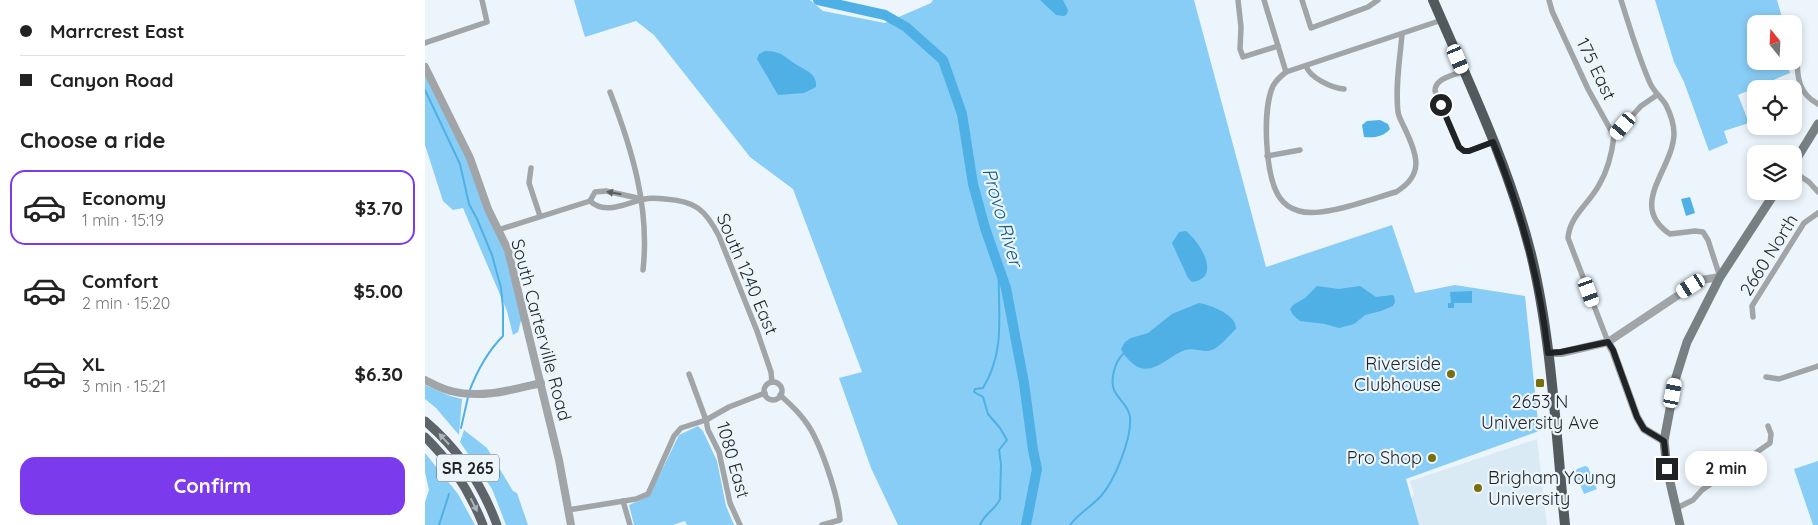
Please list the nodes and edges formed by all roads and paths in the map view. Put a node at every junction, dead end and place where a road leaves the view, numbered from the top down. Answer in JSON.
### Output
{"nodes":[{"id":1,"x":482,"y":0,"type":"edge"},
{"id":2,"x":1238,"y":0,"type":"edge"},
{"id":3,"x":1264,"y":0,"type":"edge"},
{"id":4,"x":1302,"y":0,"type":"edge"},
{"id":5,"x":1378,"y":0,"type":"edge"},
{"id":6,"x":1433,"y":0,"type":"edge"},
{"id":7,"x":1549,"y":0,"type":"edge"},
{"id":8,"x":1621,"y":0,"type":"edge"},
{"id":9,"x":1442,"y":20,"type":"junction"},
{"id":10,"x":1402,"y":34,"type":"junction"},
{"id":11,"x":425,"y":43,"type":"edge"},
{"id":12,"x":1279,"y":46,"type":"junction"},
{"id":13,"x":1306,"y":66,"type":"junction"},
{"id":14,"x":425,"y":67,"type":"edge"},
{"id":15,"x":1798,"y":70,"type":"edge"},
{"id":16,"x":1463,"y":71,"type":"junction"},
{"id":17,"x":1287,"y":72,"type":"junction"},
{"id":18,"x":1344,"y":89,"type":"dead end"},
{"id":19,"x":610,"y":92,"type":"dead end"},
{"id":20,"x":1657,"y":95,"type":"junction"},
{"id":21,"x":1818,"y":104,"type":"edge"},
{"id":22,"x":1818,"y":124,"type":"edge"},
{"id":23,"x":1614,"y":136,"type":"junction"},
{"id":24,"x":1493,"y":142,"type":"junction"},
{"id":25,"x":1802,"y":149,"type":"edge"},
{"id":26,"x":1299,"y":150,"type":"dead end"},
{"id":27,"x":1267,"y":156,"type":"junction"},
{"id":28,"x":531,"y":168,"type":"dead end"},
{"id":29,"x":1802,"y":177,"type":"edge"},
{"id":30,"x":1818,"y":192,"type":"edge"},
{"id":31,"x":641,"y":199,"type":"junction"},
{"id":32,"x":1770,"y":200,"type":"edge"},
{"id":33,"x":591,"y":201,"type":"junction"},
{"id":34,"x":1818,"y":213,"type":"edge"},
{"id":35,"x":540,"y":216,"type":"junction"},
{"id":36,"x":498,"y":230,"type":"junction"},
{"id":37,"x":643,"y":270,"type":"dead end"},
{"id":38,"x":1720,"y":277,"type":"junction"},
{"id":39,"x":1753,"y":317,"type":"dead end"},
{"id":40,"x":1608,"y":342,"type":"junction"},
{"id":41,"x":1548,"y":353,"type":"junction"},
{"id":42,"x":1818,"y":366,"type":"edge"},
{"id":43,"x":689,"y":374,"type":"dead end"},
{"id":44,"x":1766,"y":377,"type":"dead end"},
{"id":45,"x":425,"y":380,"type":"edge"},
{"id":46,"x":772,"y":382,"type":"junction"},
{"id":47,"x":541,"y":383,"type":"junction"},
{"id":48,"x":765,"y":393,"type":"junction"},
{"id":49,"x":781,"y":395,"type":"junction"},
{"id":50,"x":425,"y":420,"type":"edge"},
{"id":51,"x":706,"y":420,"type":"junction"},
{"id":52,"x":1768,"y":426,"type":"dead end"},
{"id":53,"x":425,"y":437,"type":"edge"},
{"id":54,"x":1664,"y":441,"type":"junction"},
{"id":55,"x":623,"y":501,"type":"junction"},
{"id":56,"x":1675,"y":509,"type":"junction"},
{"id":57,"x":568,"y":510,"type":"junction"},
{"id":58,"x":483,"y":525,"type":"edge"},
{"id":59,"x":497,"y":525,"type":"edge"},
{"id":60,"x":571,"y":525,"type":"edge"},
{"id":61,"x":630,"y":525,"type":"edge"},
{"id":62,"x":740,"y":525,"type":"edge"},
{"id":63,"x":822,"y":525,"type":"edge"},
{"id":64,"x":1565,"y":525,"type":"edge"},
{"id":65,"x":1680,"y":525,"type":"edge"}],
"edges":[{"from":1,"to":11,"type":"street"},
{"from":2,"to":12,"type":"street"},
{"from":3,"to":12,"type":"street"},
{"from":4,"to":5,"type":"street"},
{"from":6,"to":9,"type":"highway"},
{"from":7,"to":23,"type":"street","name":"175 East"},
{"from":8,"to":20,"type":"street"},
{"from":9,"to":10,"type":"street"},
{"from":9,"to":16,"type":"highway"},
{"from":10,"to":13,"type":"street"},
{"from":10,"to":27,"type":"street"},
{"from":12,"to":17,"type":"street"},
{"from":13,"to":17,"type":"street"},
{"from":13,"to":18,"type":"street"},
{"from":14,"to":36,"type":"street","name":"South Carterville Road"},
{"from":15,"to":21,"type":"street"},
{"from":16,"to":24,"type":"highway"},
{"from":16,"to":24,"type":"street"},
{"from":17,"to":27,"type":"street"},
{"from":19,"to":31,"type":"street"},
{"from":20,"to":23,"type":"street"},
{"from":20,"to":38,"type":"street"},
{"from":22,"to":25,"type":"main road"},
{"from":23,"to":40,"type":"street"},
{"from":24,"to":41,"type":"highway"},
{"from":26,"to":27,"type":"street"},
{"from":28,"to":35,"type":"street"},
{"from":29,"to":30,"type":"street"},
{"from":31,"to":33,"type":"street"},
{"from":31,"to":33,"type":"street","one_way":true},
{"from":31,"to":37,"type":"street"},
{"from":31,"to":46,"type":"street","name":"South 1240 East"},
{"from":32,"to":38,"type":"main road"},
{"from":33,"to":35,"type":"street"},
{"from":34,"to":39,"type":"street","name":"2660 North"},
{"from":35,"to":36,"type":"street"},
{"from":36,"to":47,"type":"street","name":"South Carterville Road"},
{"from":38,"to":40,"type":"street"},
{"from":38,"to":54,"type":"main road"},
{"from":40,"to":41,"type":"street"},
{"from":40,"to":54,"type":"street"},
{"from":41,"to":64,"type":"highway"},
{"from":42,"to":44,"type":"street"},
{"from":43,"to":51,"type":"street","name":"1080 East"},
{"from":45,"to":47,"type":"street"},
{"from":46,"to":48,"type":"street"},
{"from":46,"to":49,"type":"street"},
{"from":47,"to":57,"type":"street","name":"South Carterville Road"},
{"from":48,"to":49,"type":"street"},
{"from":48,"to":51,"type":"street"},
{"from":49,"to":63,"type":"street"},
{"from":59,"to":50,"type":"main road","number":"SR 265","one_way":true},
{"from":51,"to":55,"type":"street"},
{"from":51,"to":62,"type":"street","name":"1080 East"},
{"from":52,"to":56,"type":"street"},
{"from":53,"to":58,"type":"main road","number":"SR 265","one_way":true},
{"from":54,"to":56,"type":"main road"},
{"from":55,"to":57,"type":"street"},
{"from":55,"to":61,"type":"street"},
{"from":56,"to":65,"type":"main road"},
{"from":57,"to":60,"type":"street","name":"South Carterville Road"}]}
